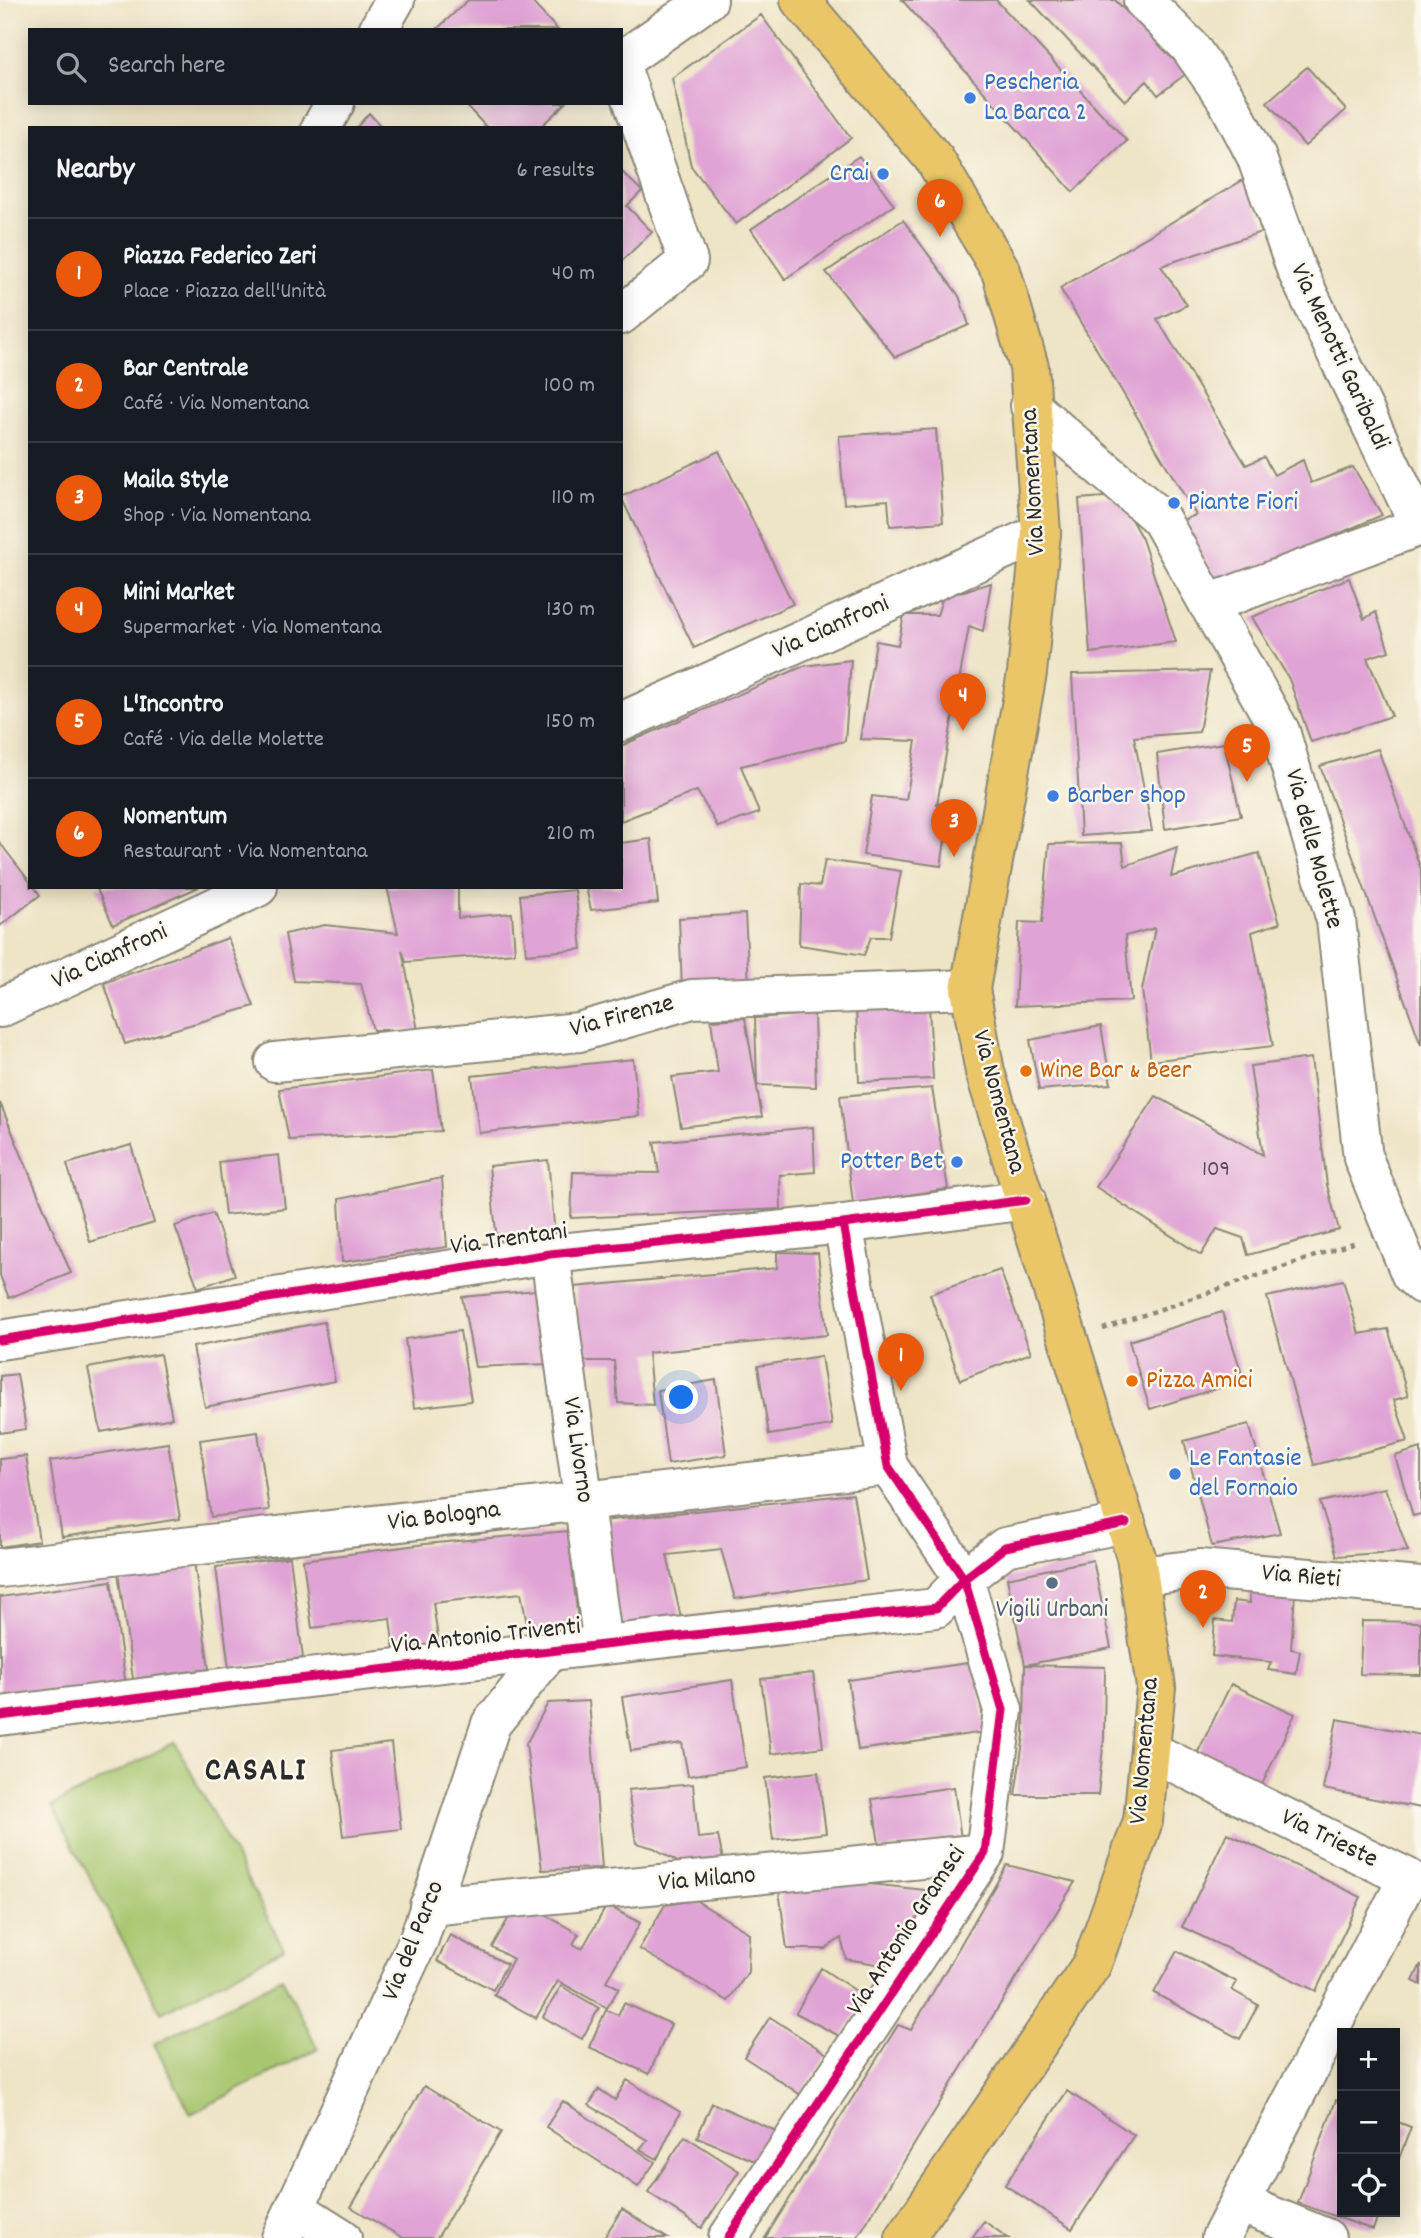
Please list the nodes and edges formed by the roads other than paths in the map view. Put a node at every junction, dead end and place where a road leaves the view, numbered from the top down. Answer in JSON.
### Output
{"nodes":[{"id":1,"x":395,"y":0,"type":"edge"},
{"id":2,"x":708,"y":0,"type":"edge"},
{"id":3,"x":800,"y":0,"type":"edge"},
{"id":4,"x":1143,"y":0,"type":"edge"},
{"id":5,"x":379,"y":28,"type":"edge"},
{"id":6,"x":623,"y":60,"type":"edge"},
{"id":7,"x":623,"y":73,"type":"edge"},
{"id":8,"x":334,"y":105,"type":"edge"},
{"id":9,"x":322,"y":126,"type":"edge"},
{"id":10,"x":623,"y":313,"type":"edge"},
{"id":11,"x":1030,"y":406,"type":"junction"},
{"id":12,"x":1041,"y":533,"type":"junction"},
{"id":13,"x":1208,"y":604,"type":"junction"},
{"id":14,"x":623,"y":721,"type":"edge"},
{"id":15,"x":254,"y":889,"type":"edge"},
{"id":16,"x":970,"y":989,"type":"junction"},
{"id":17,"x":0,"y":1008,"type":"edge"},
{"id":18,"x":275,"y":1062,"type":"dead end"},
{"id":19,"x":1026,"y":1200,"type":"junction"},
{"id":20,"x":843,"y":1224,"type":"junction"},
{"id":21,"x":550,"y":1255,"type":"junction"},
{"id":22,"x":1418,"y":1276,"type":"edge"},
{"id":23,"x":0,"y":1340,"type":"edge"},
{"id":24,"x":888,"y":1466,"type":"junction"},
{"id":25,"x":583,"y":1501,"type":"junction"},
{"id":26,"x":1126,"y":1523,"type":"junction"},
{"id":27,"x":0,"y":1568,"type":"edge"},
{"id":28,"x":1139,"y":1576,"type":"junction"},
{"id":29,"x":964,"y":1579,"type":"junction"},
{"id":30,"x":1421,"y":1587,"type":"edge"},
{"id":31,"x":603,"y":1645,"type":"junction"},
{"id":32,"x":551,"y":1650,"type":"junction"},
{"id":33,"x":0,"y":1716,"type":"edge"},
{"id":34,"x":1150,"y":1751,"type":"junction"},
{"id":35,"x":985,"y":1853,"type":"junction"},
{"id":36,"x":429,"y":1906,"type":"junction"},
{"id":37,"x":1240,"y":2203,"type":"junction"},
{"id":38,"x":288,"y":2223,"type":"edge"},
{"id":39,"x":342,"y":2238,"type":"edge"},
{"id":40,"x":728,"y":2238,"type":"edge"},
{"id":41,"x":905,"y":2238,"type":"edge"},
{"id":42,"x":1221,"y":2238,"type":"edge"},
{"id":43,"x":1326,"y":2238,"type":"edge"}],
"edges":[{"from":1,"to":5,"type":"street"},
{"from":2,"to":6,"type":"street"},
{"from":3,"to":11,"type":"main road","name":"Via Nomentana"},
{"from":4,"to":13,"type":"street","name":"Via Menotti Garibaldi"},
{"from":7,"to":10,"type":"street"},
{"from":8,"to":9,"type":"street"},
{"from":11,"to":12,"type":"main road","name":"Via Nomentana"},
{"from":11,"to":13,"type":"street","name":"Via delle Molette"},
{"from":12,"to":14,"type":"street","name":"Via Cianfroni"},
{"from":12,"to":16,"type":"main road","name":"Via Nomentana"},
{"from":13,"to":22,"type":"street","name":"Via delle Molette"},
{"from":15,"to":17,"type":"street","name":"Via Cianfroni"},
{"from":16,"to":18,"type":"street","name":"Via Firenze"},
{"from":16,"to":19,"type":"main road","name":"Via Nomentana"},
{"from":19,"to":20,"type":"street","name":"Via Trentani"},
{"from":19,"to":26,"type":"main road","name":"Via Nomentana"},
{"from":20,"to":21,"type":"street","name":"Via Trentani"},
{"from":20,"to":24,"type":"street"},
{"from":21,"to":23,"type":"street","name":"Via Trentani"},
{"from":21,"to":25,"type":"street","name":"Via Livorno"},
{"from":24,"to":25,"type":"street","name":"Via Bologna"},
{"from":24,"to":29,"type":"street","name":"Via Antonio Gramsci"},
{"from":25,"to":27,"type":"street","name":"Via Bologna"},
{"from":25,"to":31,"type":"street","name":"Via Livorno"},
{"from":26,"to":28,"type":"main road","name":"Via Nomentana"},
{"from":26,"to":29,"type":"street"},
{"from":28,"to":30,"type":"street","name":"Via Rieti"},
{"from":28,"to":34,"type":"main road","name":"Via Nomentana"},
{"from":29,"to":31,"type":"street","name":"Via Antonio Triventi"},
{"from":29,"to":35,"type":"street","name":"Via Antonio Gramsci"},
{"from":31,"to":32,"type":"street","name":"Via Antonio Triventi"},
{"from":32,"to":33,"type":"street","name":"Via Antonio Triventi"},
{"from":32,"to":36,"type":"street","name":"Via del Parco"},
{"from":34,"to":37,"type":"street","name":"Via Trieste"},
{"from":34,"to":41,"type":"main road","name":"Via Nomentana"},
{"from":35,"to":36,"type":"street","name":"Via Milano"},
{"from":35,"to":40,"type":"street","name":"Via Antonio Gramsci"},
{"from":36,"to":38,"type":"street","name":"Via del Parco"},
{"from":37,"to":42,"type":"street","name":"Via Trieste"},
{"from":37,"to":43,"type":"street"},
{"from":38,"to":39,"type":"street"}]}
